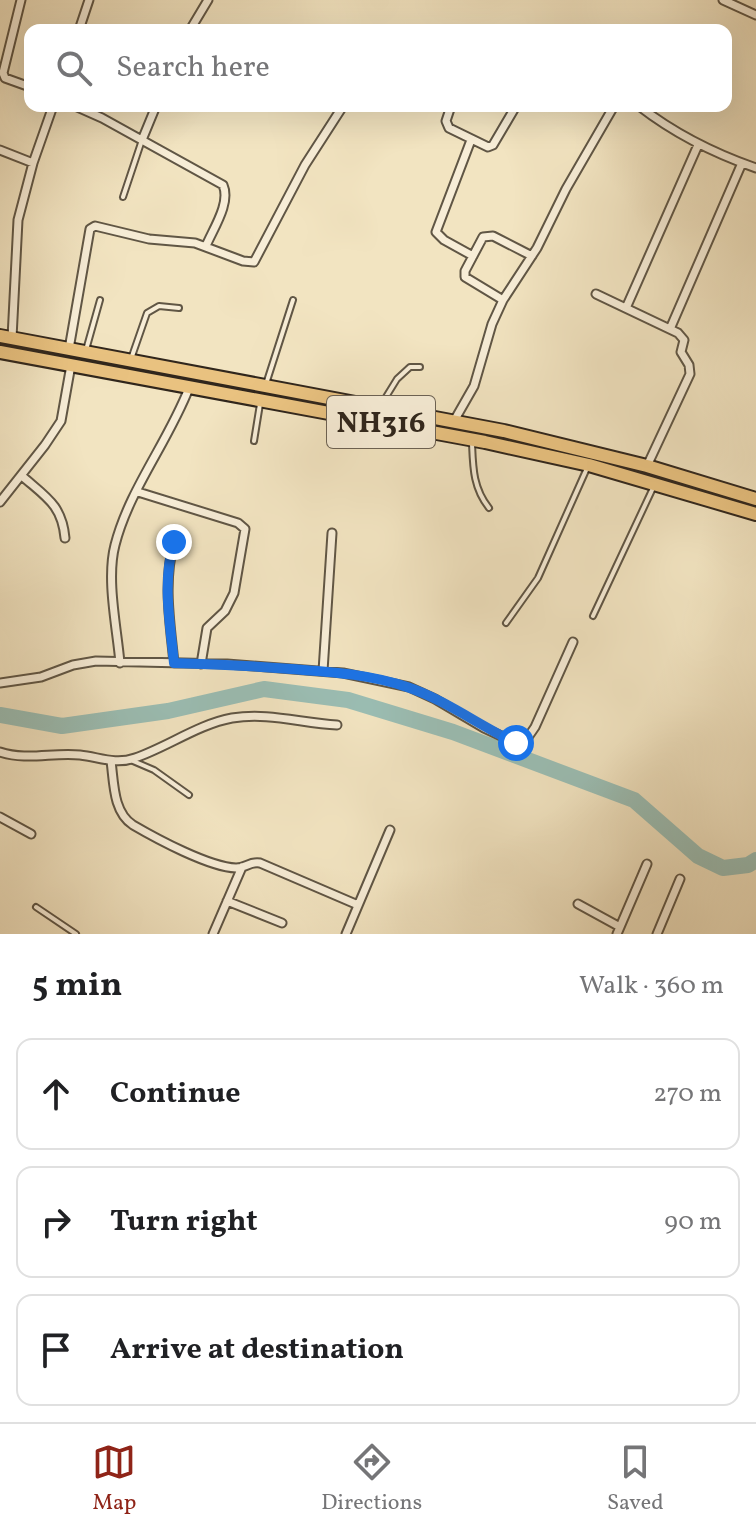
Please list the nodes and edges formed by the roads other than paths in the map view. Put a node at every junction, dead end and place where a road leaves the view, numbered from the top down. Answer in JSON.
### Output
{"nodes":[{"id":1,"x":21,"y":0,"type":"edge"},
{"id":2,"x":89,"y":0,"type":"edge"},
{"id":3,"x":208,"y":0,"type":"edge"},
{"id":4,"x":723,"y":0,"type":"edge"},
{"id":5,"x":756,"y":15,"type":"edge"},
{"id":6,"x":81,"y":24,"type":"edge"},
{"id":7,"x":194,"y":24,"type":"edge"},
{"id":8,"x":24,"y":85,"type":"edge"},
{"id":9,"x":51,"y":112,"type":"edge"},
{"id":10,"x":87,"y":112,"type":"edge"},
{"id":11,"x":154,"y":112,"type":"edge"},
{"id":12,"x":338,"y":112,"type":"edge"},
{"id":13,"x":449,"y":112,"type":"edge"},
{"id":14,"x":512,"y":112,"type":"edge"},
{"id":15,"x":611,"y":112,"type":"edge"},
{"id":16,"x":646,"y":112,"type":"edge"},
{"id":17,"x":142,"y":140,"type":"junction"},
{"id":18,"x":471,"y":140,"type":"junction"},
{"id":19,"x":698,"y":145,"type":"junction"},
{"id":20,"x":0,"y":150,"type":"edge"},
{"id":21,"x":33,"y":163,"type":"junction"},
{"id":22,"x":742,"y":163,"type":"junction"},
{"id":23,"x":756,"y":168,"type":"edge"},
{"id":24,"x":123,"y":197,"type":"dead end"},
{"id":25,"x":206,"y":246,"type":"junction"},
{"id":26,"x":473,"y":256,"type":"junction"},
{"id":27,"x":532,"y":256,"type":"junction"},
{"id":28,"x":596,"y":294,"type":"dead end"},
{"id":29,"x":100,"y":300,"type":"dead end"},
{"id":30,"x":293,"y":300,"type":"dead end"},
{"id":31,"x":503,"y":300,"type":"junction"},
{"id":32,"x":179,"y":308,"type":"dead end"},
{"id":33,"x":626,"y":308,"type":"junction"},
{"id":34,"x":670,"y":329,"type":"junction"},
{"id":35,"x":6,"y":337,"type":"edge"},
{"id":36,"x":69,"y":349,"type":"junction"},
{"id":37,"x":0,"y":352,"type":"edge"},
{"id":38,"x":85,"y":352,"type":"junction"},
{"id":39,"x":131,"y":361,"type":"junction"},
{"id":40,"x":71,"y":365,"type":"junction"},
{"id":41,"x":420,"y":367,"type":"dead end"},
{"id":42,"x":265,"y":386,"type":"junction"},
{"id":43,"x":189,"y":388,"type":"junction"},
{"id":44,"x":260,"y":401,"type":"junction"},
{"id":45,"x":380,"y":407,"type":"junction"},
{"id":46,"x":454,"y":421,"type":"junction"},
{"id":47,"x":472,"y":439,"type":"junction"},
{"id":48,"x":254,"y":441,"type":"dead end"},
{"id":49,"x":589,"y":465,"type":"junction"},
{"id":50,"x":647,"y":466,"type":"junction"},
{"id":51,"x":22,"y":476,"type":"junction"},
{"id":52,"x":655,"y":484,"type":"junction"},
{"id":53,"x":138,"y":492,"type":"junction"},
{"id":54,"x":756,"y":499,"type":"edge"},
{"id":55,"x":0,"y":502,"type":"edge"},
{"id":56,"x":489,"y":508,"type":"dead end"},
{"id":57,"x":756,"y":514,"type":"edge"},
{"id":58,"x":332,"y":533,"type":"dead end"},
{"id":59,"x":65,"y":538,"type":"dead end"},
{"id":60,"x":174,"y":542,"type":"dead end"},
{"id":61,"x":593,"y":616,"type":"dead end"},
{"id":62,"x":506,"y":623,"type":"dead end"},
{"id":63,"x":573,"y":642,"type":"dead end"},
{"id":64,"x":120,"y":663,"type":"junction"},
{"id":65,"x":174,"y":663,"type":"junction"},
{"id":66,"x":201,"y":664,"type":"junction"},
{"id":67,"x":323,"y":671,"type":"junction"},
{"id":68,"x":0,"y":683,"type":"edge"},
{"id":69,"x":337,"y":725,"type":"dead end"},
{"id":70,"x":0,"y":752,"type":"edge"},
{"id":71,"x":131,"y":760,"type":"junction"},
{"id":72,"x":111,"y":761,"type":"junction"},
{"id":73,"x":189,"y":795,"type":"dead end"},
{"id":74,"x":0,"y":817,"type":"edge"},
{"id":75,"x":390,"y":830,"type":"dead end"},
{"id":76,"x":31,"y":834,"type":"dead end"},
{"id":77,"x":647,"y":864,"type":"dead end"},
{"id":78,"x":242,"y":867,"type":"junction"},
{"id":79,"x":680,"y":879,"type":"dead end"},
{"id":80,"x":227,"y":901,"type":"junction"},
{"id":81,"x":578,"y":904,"type":"dead end"},
{"id":82,"x":358,"y":905,"type":"junction"},
{"id":83,"x":36,"y":907,"type":"dead end"},
{"id":84,"x":282,"y":923,"type":"dead end"},
{"id":85,"x":618,"y":931,"type":"edge"},
{"id":86,"x":76,"y":934,"type":"edge"},
{"id":87,"x":213,"y":934,"type":"edge"},
{"id":88,"x":346,"y":934,"type":"edge"},
{"id":89,"x":657,"y":934,"type":"edge"}],
"edges":[{"from":1,"to":8,"type":"street"},
{"from":2,"to":6,"type":"street"},
{"from":3,"to":7,"type":"street"},
{"from":4,"to":5,"type":"street"},
{"from":9,"to":21,"type":"street"},
{"from":10,"to":17,"type":"street"},
{"from":11,"to":17,"type":"street"},
{"from":12,"to":25,"type":"street"},
{"from":13,"to":18,"type":"street"},
{"from":14,"to":18,"type":"street"},
{"from":15,"to":27,"type":"street"},
{"from":16,"to":19,"type":"street"},
{"from":17,"to":24,"type":"lane"},
{"from":17,"to":25,"type":"street"},
{"from":18,"to":26,"type":"street"},
{"from":19,"to":22,"type":"street"},
{"from":19,"to":33,"type":"street"},
{"from":20,"to":21,"type":"street"},
{"from":21,"to":35,"type":"street"},
{"from":22,"to":23,"type":"street"},
{"from":22,"to":34,"type":"street"},
{"from":25,"to":36,"type":"street"},
{"from":26,"to":27,"type":"street"},
{"from":26,"to":31,"type":"street"},
{"from":27,"to":31,"type":"street"},
{"from":28,"to":33,"type":"street"},
{"from":29,"to":38,"type":"lane"},
{"from":30,"to":42,"type":"lane"},
{"from":31,"to":46,"type":"street"},
{"from":32,"to":39,"type":"lane"},
{"from":33,"to":34,"type":"street"},
{"from":34,"to":50,"type":"street"},
{"from":35,"to":36,"type":"highway","number":"NH316"},
{"from":36,"to":38,"type":"highway","number":"NH316"},
{"from":37,"to":40,"type":"highway","number":"NH316"},
{"from":38,"to":39,"type":"highway","number":"NH316"},
{"from":39,"to":42,"type":"highway","number":"NH316"},
{"from":40,"to":43,"type":"highway","number":"NH316"},
{"from":40,"to":51,"type":"street"},
{"from":41,"to":45,"type":"lane"},
{"from":42,"to":45,"type":"highway","number":"NH316"},
{"from":43,"to":44,"type":"highway","number":"NH316"},
{"from":43,"to":53,"type":"street"},
{"from":44,"to":47,"type":"highway","number":"NH316"},
{"from":44,"to":48,"type":"lane"},
{"from":45,"to":46,"type":"highway","number":"NH316"},
{"from":46,"to":50,"type":"highway","number":"NH316"},
{"from":47,"to":49,"type":"highway","number":"NH316"},
{"from":47,"to":56,"type":"lane"},
{"from":49,"to":52,"type":"highway","number":"NH316"},
{"from":49,"to":62,"type":"lane"},
{"from":50,"to":54,"type":"highway","number":"NH316"},
{"from":51,"to":55,"type":"street"},
{"from":51,"to":59,"type":"street"},
{"from":52,"to":57,"type":"highway","number":"NH316"},
{"from":52,"to":61,"type":"lane"},
{"from":53,"to":64,"type":"street"},
{"from":53,"to":66,"type":"street"},
{"from":58,"to":67,"type":"street"},
{"from":60,"to":65,"type":"street"},
{"from":63,"to":67,"type":"street"},
{"from":64,"to":65,"type":"street"},
{"from":64,"to":68,"type":"street"},
{"from":65,"to":66,"type":"street"},
{"from":66,"to":67,"type":"street"},
{"from":69,"to":71,"type":"street"},
{"from":70,"to":72,"type":"street"},
{"from":71,"to":72,"type":"street"},
{"from":71,"to":73,"type":"lane"},
{"from":72,"to":78,"type":"street"},
{"from":74,"to":76,"type":"street"},
{"from":75,"to":82,"type":"street"},
{"from":77,"to":85,"type":"street"},
{"from":78,"to":80,"type":"street"},
{"from":78,"to":82,"type":"street"},
{"from":79,"to":89,"type":"street"},
{"from":80,"to":84,"type":"street"},
{"from":80,"to":87,"type":"street"},
{"from":81,"to":85,"type":"street"},
{"from":82,"to":88,"type":"street"},
{"from":83,"to":86,"type":"lane"}]}
